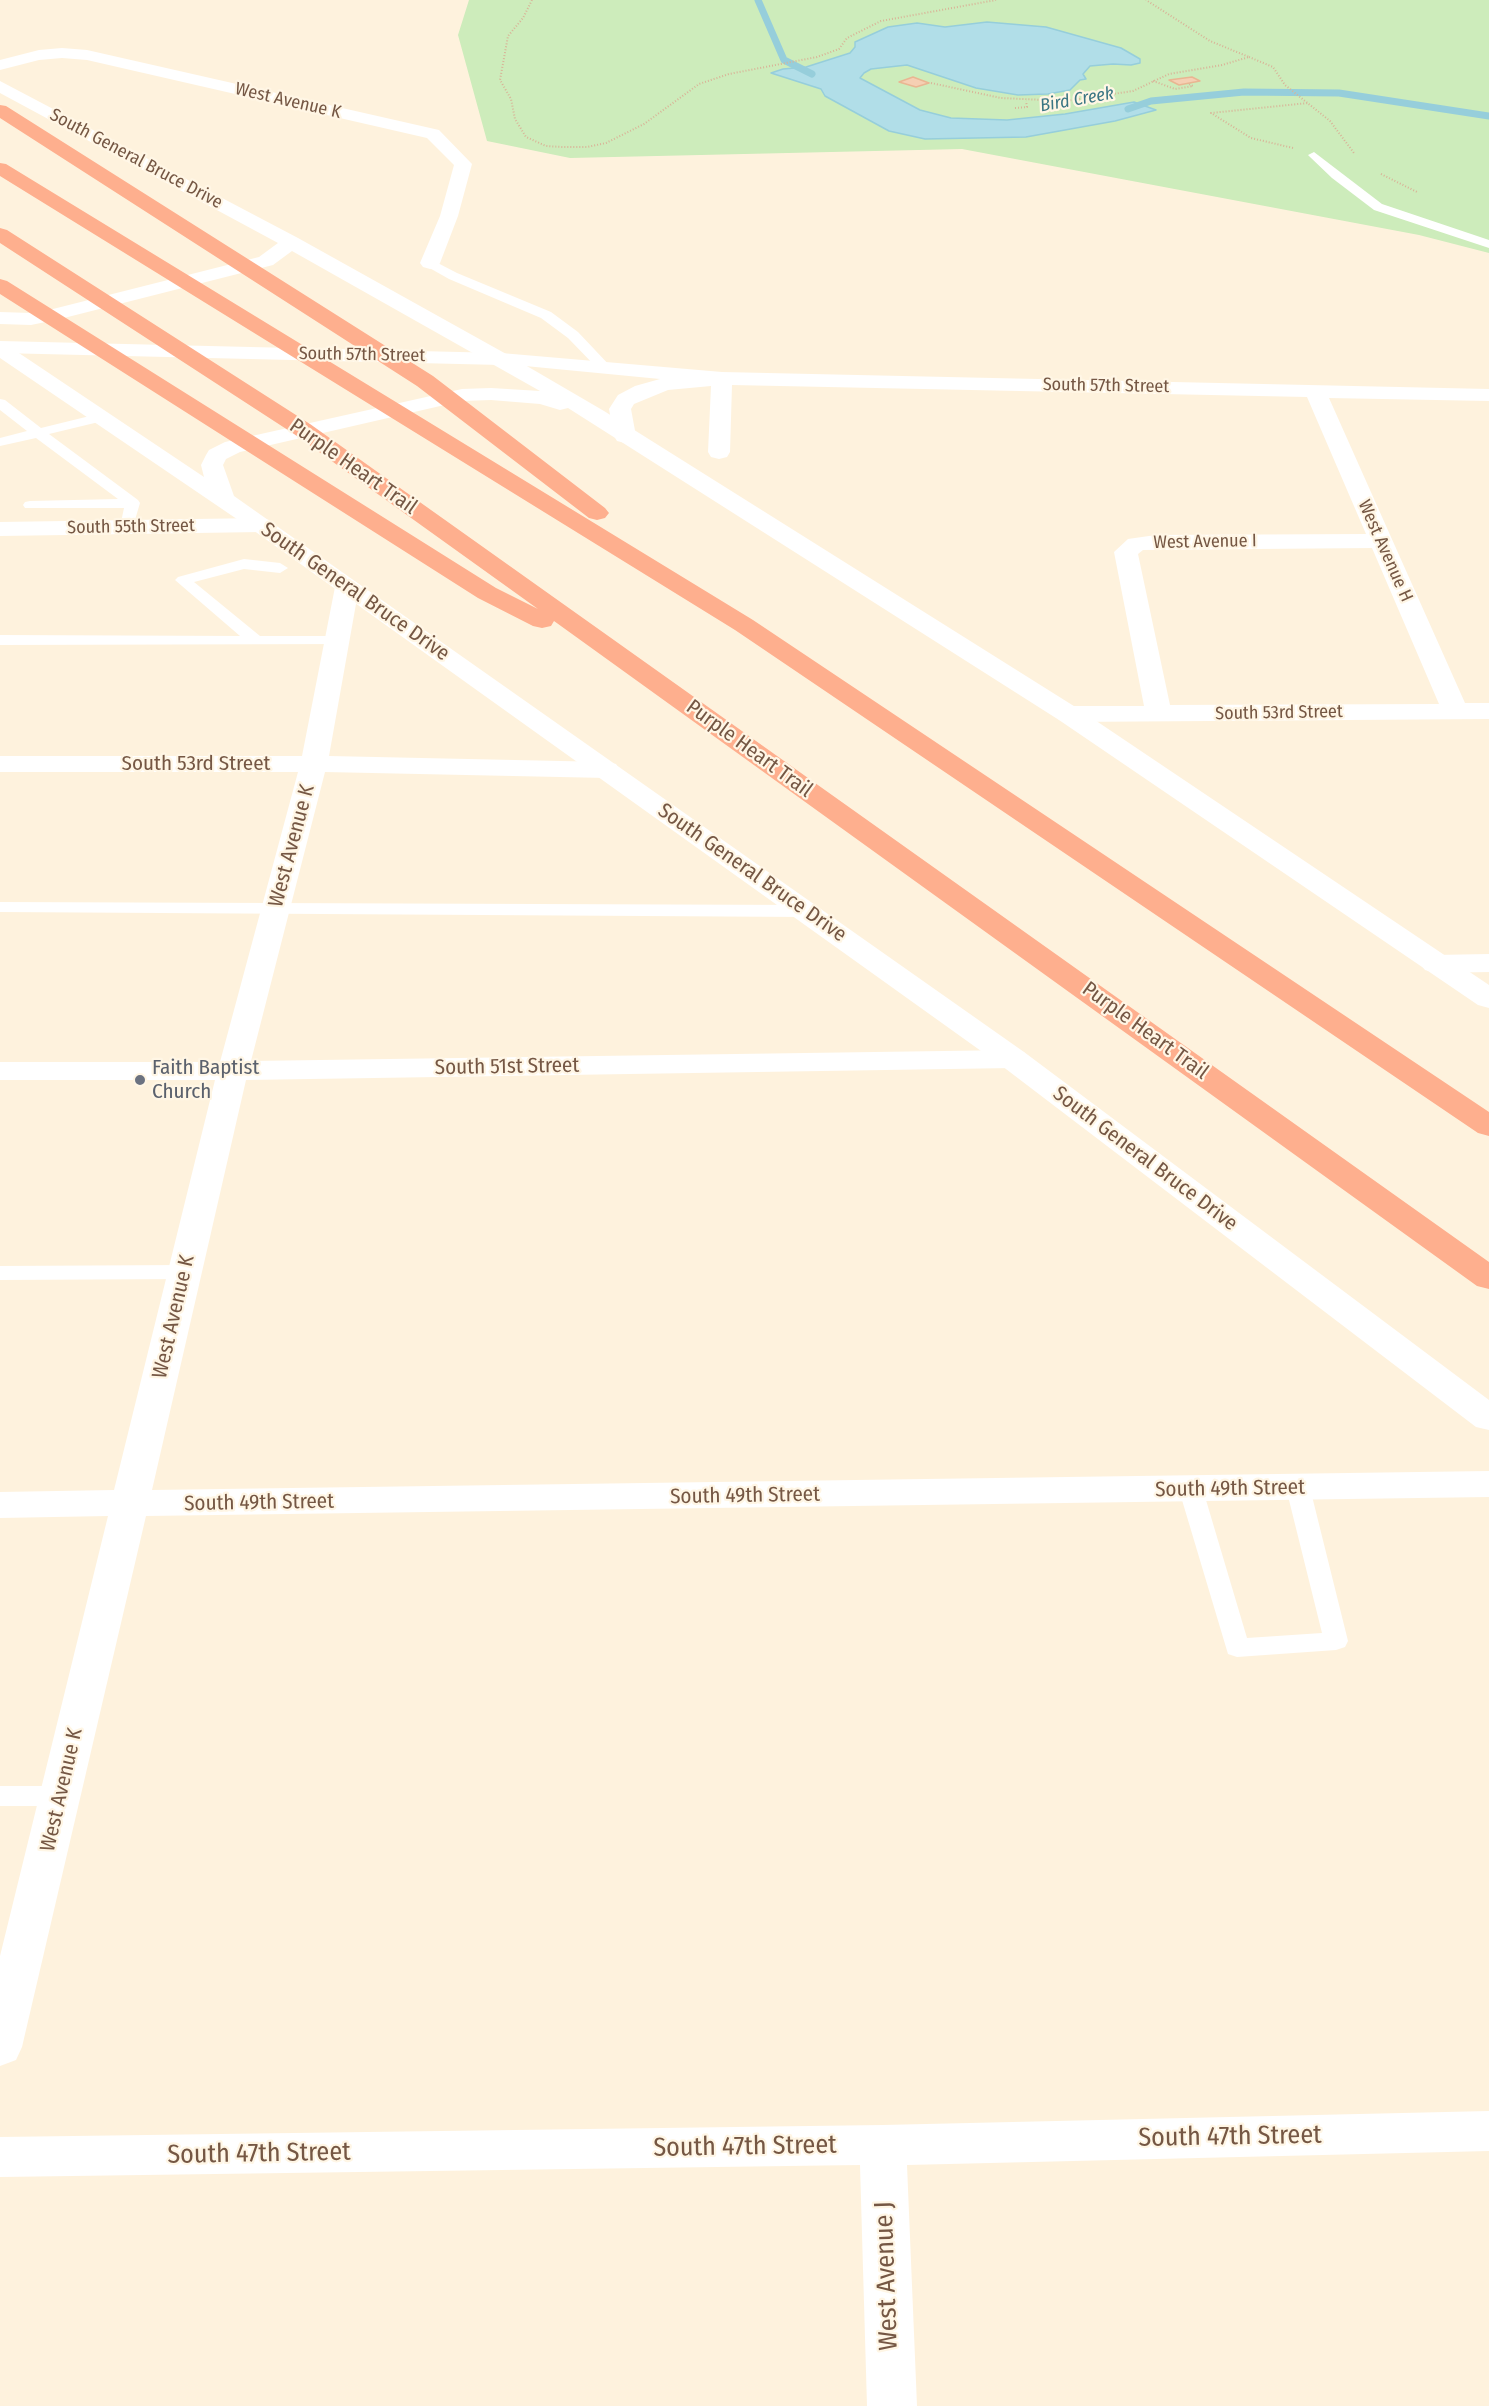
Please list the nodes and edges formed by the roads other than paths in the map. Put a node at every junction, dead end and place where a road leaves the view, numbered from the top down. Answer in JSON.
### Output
{"nodes":[{"id":1,"x":0,"y":65,"type":"edge"},
{"id":2,"x":0,"y":86,"type":"edge"},
{"id":3,"x":0,"y":110,"type":"edge"},
{"id":4,"x":1314,"y":155,"type":"road end"},
{"id":5,"x":0,"y":168,"type":"edge"},
{"id":6,"x":0,"y":234,"type":"edge"},
{"id":7,"x":291,"y":242,"type":"junction"},
{"id":8,"x":1489,"y":244,"type":"edge"},
{"id":9,"x":430,"y":262,"type":"joint"},
{"id":10,"x":0,"y":285,"type":"edge"},
{"id":11,"x":5,"y":319,"type":"edge"},
{"id":12,"x":0,"y":348,"type":"edge"},
{"id":13,"x":501,"y":359,"type":"junction"},
{"id":14,"x":605,"y":368,"type":"junction"},
{"id":15,"x":722,"y":378,"type":"junction"},
{"id":16,"x":1315,"y":391,"type":"junction"},
{"id":17,"x":1489,"y":395,"type":"edge"},
{"id":18,"x":0,"y":403,"type":"edge"},
{"id":19,"x":596,"y":416,"type":"junction"},
{"id":20,"x":102,"y":417,"type":"junction"},
{"id":21,"x":38,"y":433,"type":"junction"},
{"id":22,"x":625,"y":436,"type":"junction"},
{"id":23,"x":0,"y":442,"type":"edge"},
{"id":24,"x":719,"y":452,"type":"dead end"},
{"id":25,"x":223,"y":499,"type":"junction"},
{"id":26,"x":133,"y":503,"type":"junction"},
{"id":27,"x":30,"y":505,"type":"dead end"},
{"id":28,"x":261,"y":525,"type":"junction"},
{"id":29,"x":127,"y":527,"type":"junction"},
{"id":30,"x":0,"y":529,"type":"edge"},
{"id":31,"x":1381,"y":541,"type":"junction"},
{"id":32,"x":310,"y":560,"type":"junction"},
{"id":33,"x":280,"y":568,"type":"junction"},
{"id":34,"x":249,"y":576,"type":"dead end"},
{"id":35,"x":226,"y":583,"type":"dead end"},
{"id":36,"x":347,"y":587,"type":"junction"},
{"id":37,"x":196,"y":591,"type":"junction"},
{"id":38,"x":744,"y":625,"type":"junction"},
{"id":39,"x":0,"y":640,"type":"edge"},
{"id":40,"x":338,"y":640,"type":"junction"},
{"id":41,"x":256,"y":641,"type":"junction"},
{"id":42,"x":634,"y":667,"type":"junction"},
{"id":43,"x":1455,"y":711,"type":"junction"},
{"id":44,"x":1489,"y":711,"type":"edge"},
{"id":45,"x":1068,"y":714,"type":"junction"},
{"id":46,"x":1159,"y":714,"type":"junction"},
{"id":47,"x":0,"y":764,"type":"edge"},
{"id":48,"x":314,"y":764,"type":"junction"},
{"id":49,"x":607,"y":770,"type":"junction"},
{"id":50,"x":0,"y":907,"type":"edge"},
{"id":51,"x":276,"y":908,"type":"junction"},
{"id":52,"x":805,"y":911,"type":"junction"},
{"id":53,"x":1489,"y":963,"type":"edge"},
{"id":54,"x":1436,"y":964,"type":"junction"},
{"id":55,"x":1489,"y":999,"type":"edge"},
{"id":56,"x":1013,"y":1059,"type":"junction"},
{"id":57,"x":0,"y":1071,"type":"edge"},
{"id":58,"x":233,"y":1071,"type":"junction"},
{"id":59,"x":1489,"y":1126,"type":"edge"},
{"id":60,"x":185,"y":1272,"type":"junction"},
{"id":61,"x":0,"y":1273,"type":"edge"},
{"id":62,"x":1489,"y":1278,"type":"edge"},
{"id":63,"x":1489,"y":1418,"type":"edge"},
{"id":64,"x":1489,"y":1484,"type":"edge"},
{"id":65,"x":1298,"y":1488,"type":"junction"},
{"id":66,"x":1191,"y":1490,"type":"junction"},
{"id":67,"x":0,"y":1505,"type":"edge"},
{"id":68,"x":130,"y":1505,"type":"junction"},
{"id":69,"x":0,"y":1796,"type":"edge"},
{"id":70,"x":60,"y":1796,"type":"junction"},
{"id":71,"x":0,"y":2047,"type":"edge"},
{"id":72,"x":1489,"y":2131,"type":"edge"},
{"id":73,"x":883,"y":2145,"type":"junction"},
{"id":74,"x":0,"y":2157,"type":"edge"},
{"id":75,"x":892,"y":2406,"type":"edge"}],
"edges":[{"from":1,"to":9,"type":"street","name":"West Avenue K"},
{"from":2,"to":7,"type":"street","name":"South General Bruce Drive"},
{"from":3,"to":38,"type":"highway"},
{"from":4,"to":8,"type":"lane"},
{"from":5,"to":38,"type":"highway"},
{"from":6,"to":42,"type":"highway","name":"Purple Heart Trail"},
{"from":7,"to":11,"type":"street"},
{"from":7,"to":13,"type":"street","name":"South General Bruce Drive"},
{"from":9,"to":14,"type":"lane"},
{"from":10,"to":42,"type":"highway"},
{"from":12,"to":13,"type":"street","name":"South 57th Street"},
{"from":12,"to":20,"type":"street","name":"South General Bruce Drive"},
{"from":13,"to":14,"type":"street","name":"South 57th Street"},
{"from":13,"to":19,"type":"street","name":"South General Bruce Drive"},
{"from":14,"to":15,"type":"street","name":"South 57th Street"},
{"from":15,"to":16,"type":"street","name":"South 57th Street"},
{"from":15,"to":22,"type":"street","name":"South 57th Street"},
{"from":15,"to":24,"type":"street"},
{"from":16,"to":17,"type":"street","name":"South 57th Street"},
{"from":16,"to":31,"type":"street","name":"West Avenue H"},
{"from":18,"to":21,"type":"lane"},
{"from":19,"to":22,"type":"street","name":"South General Bruce Drive"},
{"from":19,"to":25,"type":"street"},
{"from":20,"to":21,"type":"lane"},
{"from":20,"to":25,"type":"street","name":"South General Bruce Drive"},
{"from":21,"to":23,"type":"lane"},
{"from":21,"to":26,"type":"lane"},
{"from":22,"to":45,"type":"street","name":"South General Bruce Drive"},
{"from":25,"to":28,"type":"street","name":"South General Bruce Drive"},
{"from":26,"to":27,"type":"lane"},
{"from":26,"to":29,"type":"lane"},
{"from":28,"to":29,"type":"street","name":"South 55th Street"},
{"from":28,"to":32,"type":"street","name":"South General Bruce Drive"},
{"from":29,"to":30,"type":"street","name":"South 55th Street"},
{"from":31,"to":43,"type":"street","name":"West Avenue H"},
{"from":31,"to":46,"type":"street","name":"West Avenue I"},
{"from":32,"to":33,"type":"lane"},
{"from":32,"to":36,"type":"street","name":"South General Bruce Drive"},
{"from":33,"to":34,"type":"lane"},
{"from":33,"to":37,"type":"lane"},
{"from":35,"to":37,"type":"lane"},
{"from":36,"to":40,"type":"street","name":"West Avenue K"},
{"from":36,"to":49,"type":"street","name":"South General Bruce Drive"},
{"from":37,"to":41,"type":"lane"},
{"from":38,"to":59,"type":"highway"},
{"from":39,"to":41,"type":"lane"},
{"from":40,"to":41,"type":"lane"},
{"from":40,"to":48,"type":"street","name":"West Avenue K"},
{"from":42,"to":62,"type":"highway","name":"Purple Heart Trail"},
{"from":43,"to":44,"type":"street","name":"South 53rd Street"},
{"from":43,"to":46,"type":"street","name":"South 53rd Street"},
{"from":45,"to":46,"type":"street","name":"South 53rd Street"},
{"from":45,"to":54,"type":"street","name":"South General Bruce Drive"},
{"from":47,"to":48,"type":"street","name":"South 53rd Street"},
{"from":48,"to":49,"type":"street","name":"South 53rd Street"},
{"from":48,"to":51,"type":"street","name":"West Avenue K"},
{"from":49,"to":52,"type":"street","name":"South General Bruce Drive"},
{"from":50,"to":51,"type":"lane"},
{"from":51,"to":52,"type":"lane"},
{"from":51,"to":58,"type":"street","name":"West Avenue K"},
{"from":52,"to":56,"type":"street","name":"South General Bruce Drive"},
{"from":53,"to":54,"type":"street"},
{"from":54,"to":55,"type":"street","name":"South General Bruce Drive"},
{"from":56,"to":58,"type":"street","name":"South 51st Street"},
{"from":56,"to":63,"type":"street","name":"South General Bruce Drive"},
{"from":57,"to":58,"type":"street","name":"South 51st Street"},
{"from":58,"to":60,"type":"street","name":"West Avenue K"},
{"from":60,"to":61,"type":"lane"},
{"from":60,"to":68,"type":"street","name":"West Avenue K"},
{"from":64,"to":65,"type":"street","name":"South 49th Street"},
{"from":65,"to":66,"type":"street","name":"South 49th Street"},
{"from":65,"to":66,"type":"lane"},
{"from":66,"to":68,"type":"street","name":"South 49th Street"},
{"from":67,"to":68,"type":"street","name":"South 49th Street"},
{"from":68,"to":70,"type":"street","name":"West Avenue K"},
{"from":69,"to":70,"type":"lane"},
{"from":70,"to":71,"type":"street","name":"West Avenue K"},
{"from":72,"to":73,"type":"street","name":"South 47th Street"},
{"from":73,"to":74,"type":"street","name":"South 47th Street"},
{"from":73,"to":75,"type":"street","name":"West Avenue J"}]}
